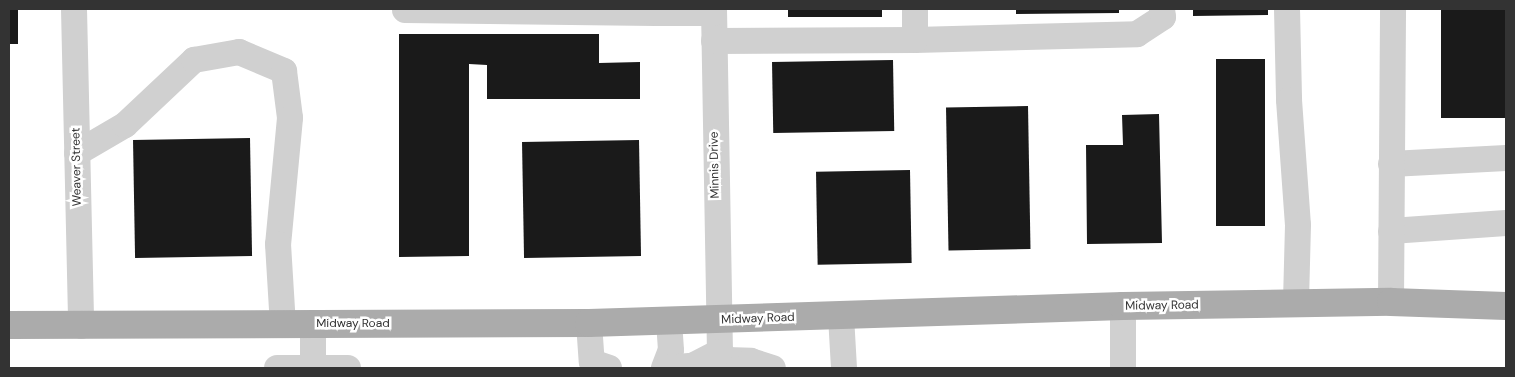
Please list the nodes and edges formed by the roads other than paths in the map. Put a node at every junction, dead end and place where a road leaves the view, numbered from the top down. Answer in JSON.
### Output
{"nodes":[{"id":1,"x":74,"y":9,"type":"edge"},
{"id":2,"x":915,"y":9,"type":"edge"},
{"id":3,"x":1162,"y":9,"type":"edge"},
{"id":4,"x":1287,"y":9,"type":"edge"},
{"id":5,"x":1393,"y":9,"type":"edge"},
{"id":6,"x":405,"y":10,"type":"dead end"},
{"id":7,"x":655,"y":11,"type":"edge"},
{"id":8,"x":714,"y":11,"type":"edge"},
{"id":9,"x":915,"y":40,"type":"junction"},
{"id":10,"x":714,"y":41,"type":"junction"},
{"id":11,"x":77,"y":153,"type":"junction"},
{"id":12,"x":1506,"y":158,"type":"edge"},
{"id":13,"x":1391,"y":164,"type":"junction"},
{"id":14,"x":1506,"y":223,"type":"edge"},
{"id":15,"x":1391,"y":230,"type":"junction"},
{"id":16,"x":1391,"y":302,"type":"junction"},
{"id":17,"x":1296,"y":303,"type":"junction"},
{"id":18,"x":1123,"y":306,"type":"junction"},
{"id":19,"x":1506,"y":306,"type":"edge"},
{"id":20,"x":841,"y":316,"type":"junction"},
{"id":21,"x":717,"y":321,"type":"junction"},
{"id":22,"x":669,"y":322,"type":"junction"},
{"id":23,"x":589,"y":323,"type":"junction"},
{"id":24,"x":313,"y":324,"type":"junction"},
{"id":25,"x":9,"y":325,"type":"edge"},
{"id":26,"x":283,"y":325,"type":"junction"},
{"id":27,"x":80,"y":326,"type":"junction"},
{"id":28,"x":720,"y":352,"type":"junction"},
{"id":29,"x":313,"y":366,"type":"junction"},
{"id":30,"x":277,"y":368,"type":"edge"},
{"id":31,"x":348,"y":368,"type":"edge"},
{"id":32,"x":609,"y":368,"type":"edge"},
{"id":33,"x":665,"y":368,"type":"edge"},
{"id":34,"x":774,"y":368,"type":"edge"},
{"id":35,"x":844,"y":368,"type":"edge"},
{"id":36,"x":1123,"y":368,"type":"edge"}],
"edges":[{"from":1,"to":11,"type":"street","name":"Weaver Street"},
{"from":2,"to":9,"type":"street"},
{"from":3,"to":9,"type":"street"},
{"from":4,"to":17,"type":"street"},
{"from":5,"to":13,"type":"street"},
{"from":6,"to":7,"type":"street"},
{"from":7,"to":8,"type":"street"},
{"from":8,"to":10,"type":"street","name":"Minnis Drive"},
{"from":9,"to":10,"type":"street"},
{"from":10,"to":21,"type":"street","name":"Minnis Drive"},
{"from":11,"to":26,"type":"street"},
{"from":11,"to":27,"type":"street","name":"Weaver Street"},
{"from":12,"to":13,"type":"street"},
{"from":13,"to":15,"type":"street"},
{"from":14,"to":15,"type":"street"},
{"from":15,"to":16,"type":"street"},
{"from":16,"to":17,"type":"main road","name":"Midway Road"},
{"from":16,"to":19,"type":"main road","name":"Midway Road"},
{"from":17,"to":18,"type":"main road","name":"Midway Road"},
{"from":18,"to":20,"type":"main road","name":"Midway Road"},
{"from":18,"to":36,"type":"street"},
{"from":20,"to":21,"type":"main road","name":"Midway Road"},
{"from":20,"to":35,"type":"street"},
{"from":21,"to":22,"type":"main road","name":"Midway Road"},
{"from":21,"to":28,"type":"street","name":"Minnis Drive"},
{"from":22,"to":23,"type":"main road","name":"Midway Road"},
{"from":22,"to":33,"type":"street"},
{"from":23,"to":24,"type":"main road","name":"Midway Road"},
{"from":23,"to":32,"type":"street"},
{"from":24,"to":26,"type":"main road","name":"Midway Road"},
{"from":24,"to":29,"type":"street"},
{"from":25,"to":27,"type":"main road","name":"Midway Road"},
{"from":26,"to":27,"type":"main road","name":"Midway Road"},
{"from":28,"to":33,"type":"street"},
{"from":28,"to":34,"type":"street"},
{"from":29,"to":30,"type":"street"},
{"from":29,"to":31,"type":"street"}]}
